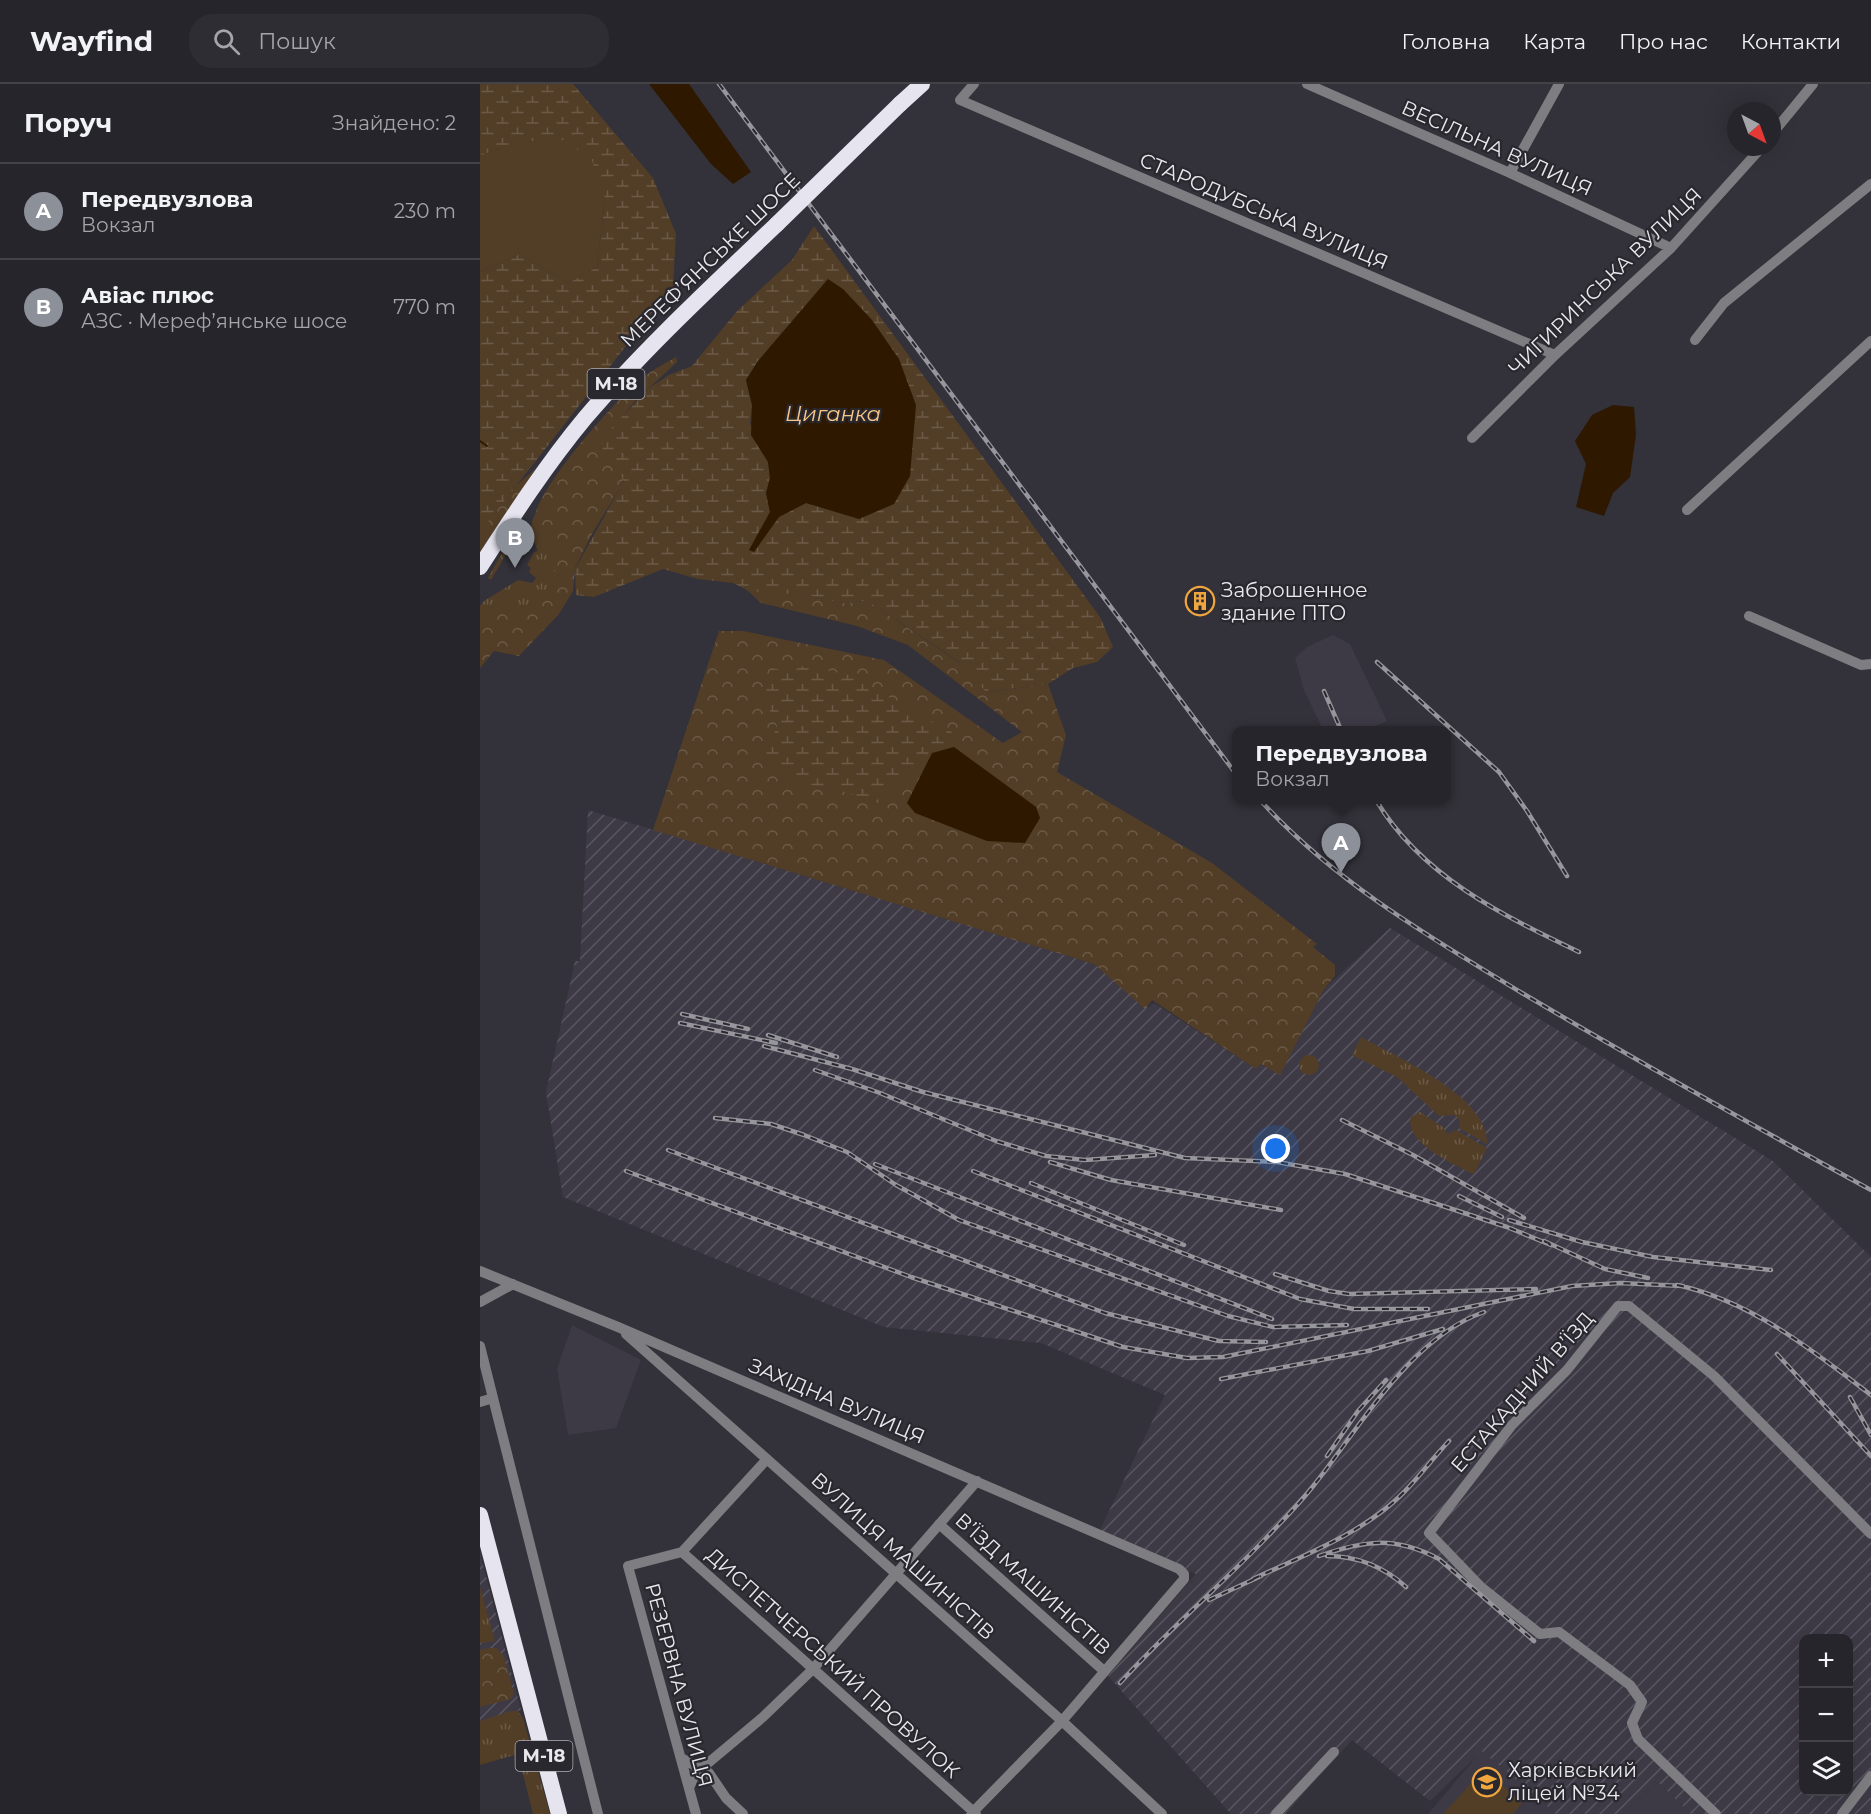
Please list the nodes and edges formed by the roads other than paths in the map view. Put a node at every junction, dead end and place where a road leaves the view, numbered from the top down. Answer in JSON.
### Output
{"nodes":[{"id":1,"x":921,"y":84,"type":"edge"},
{"id":2,"x":974,"y":84,"type":"edge"},
{"id":3,"x":1307,"y":84,"type":"edge"},
{"id":4,"x":1559,"y":84,"type":"edge"},
{"id":5,"x":1813,"y":84,"type":"edge"},
{"id":6,"x":1781,"y":124,"type":"edge"},
{"id":7,"x":1754,"y":156,"type":"edge"},
{"id":8,"x":1510,"y":173,"type":"junction"},
{"id":9,"x":1871,"y":184,"type":"edge"},
{"id":10,"x":1671,"y":248,"type":"junction"},
{"id":11,"x":1695,"y":340,"type":"dead end"},
{"id":12,"x":1871,"y":341,"type":"edge"},
{"id":13,"x":1555,"y":355,"type":"junction"},
{"id":14,"x":1472,"y":438,"type":"dead end"},
{"id":15,"x":1687,"y":510,"type":"dead end"},
{"id":16,"x":480,"y":567,"type":"edge"},
{"id":17,"x":1749,"y":616,"type":"dead end"},
{"id":18,"x":1871,"y":664,"type":"edge"},
{"id":19,"x":480,"y":1271,"type":"edge"},
{"id":20,"x":513,"y":1284,"type":"junction"},
{"id":21,"x":480,"y":1302,"type":"edge"},
{"id":22,"x":618,"y":1327,"type":"junction"},
{"id":23,"x":480,"y":1346,"type":"edge"},
{"id":24,"x":493,"y":1398,"type":"junction"},
{"id":25,"x":480,"y":1402,"type":"edge"},
{"id":26,"x":767,"y":1460,"type":"junction"},
{"id":27,"x":976,"y":1481,"type":"junction"},
{"id":28,"x":480,"y":1515,"type":"edge"},
{"id":29,"x":939,"y":1524,"type":"junction"},
{"id":30,"x":1871,"y":1534,"type":"edge"},
{"id":31,"x":682,"y":1552,"type":"junction"},
{"id":32,"x":628,"y":1566,"type":"joint"},
{"id":33,"x":894,"y":1575,"type":"junction"},
{"id":34,"x":812,"y":1670,"type":"junction"},
{"id":35,"x":1104,"y":1671,"type":"junction"},
{"id":36,"x":1062,"y":1721,"type":"junction"},
{"id":37,"x":1334,"y":1752,"type":"dead end"},
{"id":38,"x":681,"y":1758,"type":"junction"},
{"id":39,"x":702,"y":1769,"type":"junction"},
{"id":40,"x":1871,"y":1776,"type":"edge"},
{"id":41,"x":689,"y":1788,"type":"junction"},
{"id":42,"x":974,"y":1813,"type":"edge"},
{"id":43,"x":559,"y":1814,"type":"edge"},
{"id":44,"x":598,"y":1814,"type":"edge"},
{"id":45,"x":696,"y":1814,"type":"edge"},
{"id":46,"x":743,"y":1814,"type":"edge"},
{"id":47,"x":1162,"y":1814,"type":"edge"},
{"id":48,"x":1276,"y":1814,"type":"edge"},
{"id":49,"x":1716,"y":1814,"type":"edge"},
{"id":50,"x":1842,"y":1814,"type":"edge"}],
"edges":[{"from":1,"to":16,"type":"highway","name":"МЕРЕФ’ЯНСЬКЕ ШОСЕ","number":"М-18","bridge":true},
{"from":2,"to":13,"type":"street","name":"СТАРОДУБСЬКА ВУЛИЦЯ"},
{"from":3,"to":8,"type":"street","name":"ВЕСІЛЬНА ВУЛИЦЯ"},
{"from":4,"to":8,"type":"street"},
{"from":5,"to":6,"type":"street"},
{"from":7,"to":10,"type":"street","name":"ЧИГИРИНСЬКА ВУЛИЦЯ"},
{"from":8,"to":10,"type":"street","name":"ВЕСІЛЬНА ВУЛИЦЯ"},
{"from":9,"to":11,"type":"street"},
{"from":10,"to":13,"type":"street","name":"ЧИГИРИНСЬКА ВУЛИЦЯ"},
{"from":12,"to":15,"type":"street"},
{"from":13,"to":14,"type":"street","name":"ЧИГИРИНСЬКА ВУЛИЦЯ"},
{"from":17,"to":18,"type":"street"},
{"from":19,"to":20,"type":"street","name":"ЗАХІДНА ВУЛИЦЯ"},
{"from":20,"to":21,"type":"street"},
{"from":20,"to":22,"type":"street","name":"ЗАХІДНА ВУЛИЦЯ"},
{"from":22,"to":26,"type":"street","name":"ВУЛИЦЯ МАШИНІСТІВ"},
{"from":22,"to":27,"type":"street","name":"ЗАХІДНА ВУЛИЦЯ"},
{"from":23,"to":24,"type":"street"},
{"from":24,"to":25,"type":"street"},
{"from":24,"to":44,"type":"street"},
{"from":26,"to":31,"type":"street"},
{"from":26,"to":33,"type":"street","name":"ВУЛИЦЯ МАШИНІСТІВ"},
{"from":27,"to":29,"type":"street"},
{"from":27,"to":35,"type":"street","name":"ЗАХІДНА ВУЛИЦЯ"},
{"from":28,"to":43,"type":"highway","number":"М-18"},
{"from":29,"to":33,"type":"street"},
{"from":29,"to":35,"type":"street","name":"В’ЇЗД МАШИНІСТІВ"},
{"from":30,"to":49,"type":"street","name":"ЕСТАКАДНИЙ В’ЇЗД"},
{"from":31,"to":32,"type":"street","name":"ДИСПЕТЧЕРСЬКИЙ ПРОВУЛОК"},
{"from":31,"to":34,"type":"street","name":"ДИСПЕТЧЕРСЬКИЙ ПРОВУЛОК"},
{"from":32,"to":38,"type":"street","name":"РЕЗЕРВНА ВУЛИЦЯ"},
{"from":33,"to":34,"type":"street"},
{"from":33,"to":36,"type":"street","name":"ВУЛИЦЯ МАШИНІСТІВ"},
{"from":34,"to":39,"type":"street"},
{"from":34,"to":42,"type":"street","name":"ДИСПЕТЧЕРСЬКИЙ ПРОВУЛОК"},
{"from":35,"to":36,"type":"street"},
{"from":36,"to":42,"type":"street"},
{"from":36,"to":47,"type":"street","name":"ВУЛИЦЯ МАШИНІСТІВ"},
{"from":37,"to":48,"type":"street"},
{"from":38,"to":39,"type":"street"},
{"from":38,"to":41,"type":"street","name":"РЕЗЕРВНА ВУЛИЦЯ"},
{"from":39,"to":41,"type":"street"},
{"from":39,"to":46,"type":"street"},
{"from":40,"to":50,"type":"street"},
{"from":41,"to":45,"type":"street","name":"РЕЗЕРВНА ВУЛИЦЯ"}]}
